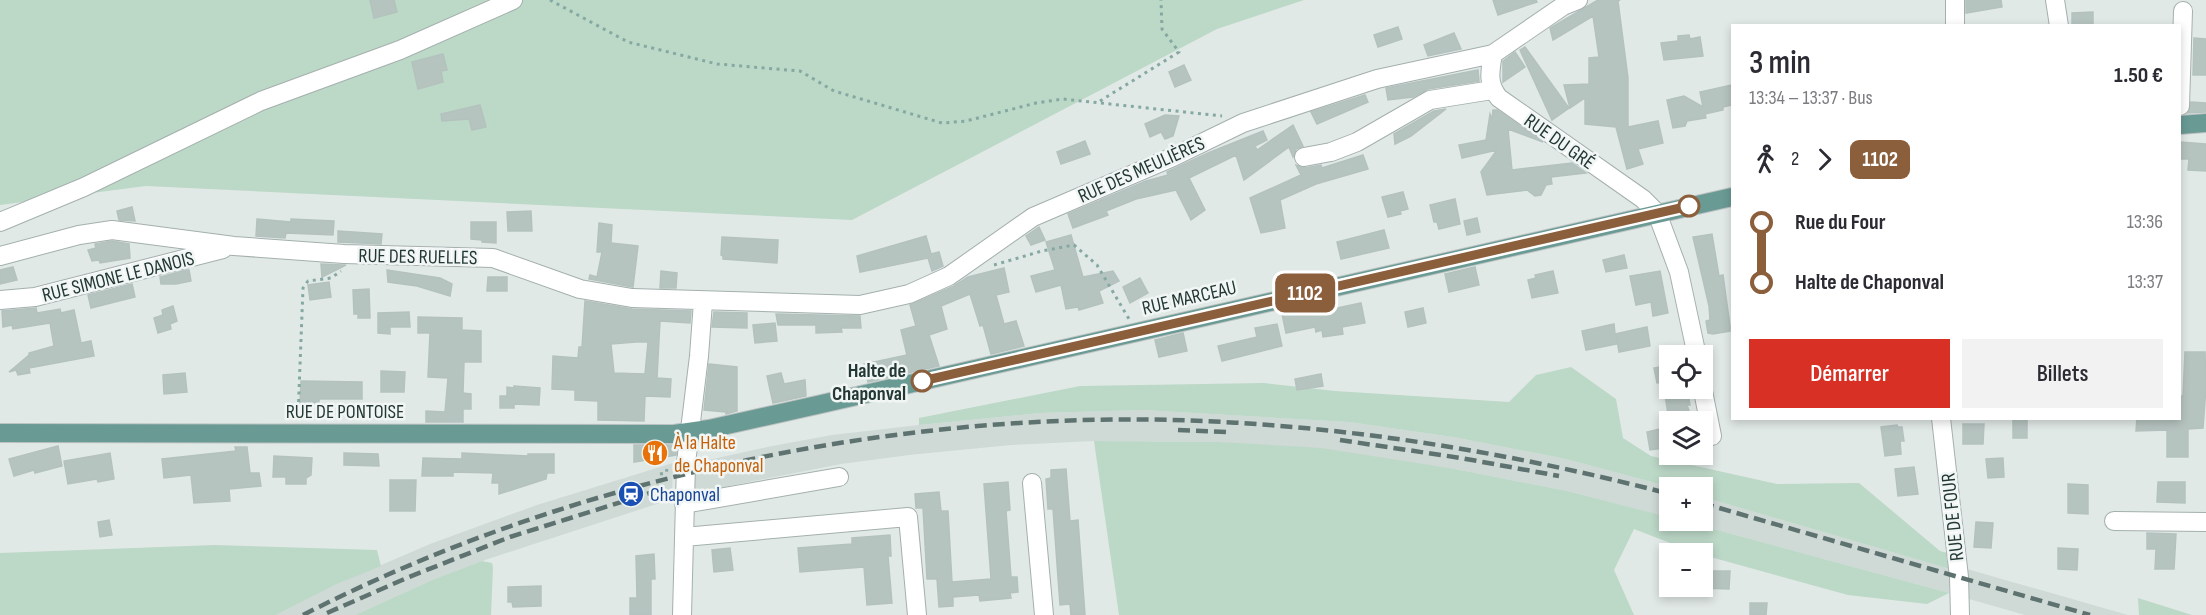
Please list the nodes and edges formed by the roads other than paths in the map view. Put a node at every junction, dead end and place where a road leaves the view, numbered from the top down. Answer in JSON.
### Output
{"nodes":[{"id":1,"x":513,"y":0,"type":"edge"},
{"id":2,"x":1578,"y":0,"type":"edge"},
{"id":3,"x":1955,"y":0,"type":"edge"},
{"id":4,"x":2055,"y":0,"type":"edge"},
{"id":5,"x":2183,"y":11,"type":"dead end"},
{"id":6,"x":1955,"y":24,"type":"edge"},
{"id":7,"x":2059,"y":24,"type":"edge"},
{"id":8,"x":1492,"y":54,"type":"junction"},
{"id":9,"x":2181,"y":74,"type":"edge"},
{"id":10,"x":1492,"y":90,"type":"junction"},
{"id":11,"x":2206,"y":123,"type":"edge"},
{"id":12,"x":2181,"y":125,"type":"edge"},
{"id":13,"x":1304,"y":158,"type":"dead end"},
{"id":14,"x":1731,"y":197,"type":"edge"},
{"id":15,"x":1657,"y":213,"type":"junction"},
{"id":16,"x":0,"y":222,"type":"edge"},
{"id":17,"x":234,"y":246,"type":"junction"},
{"id":18,"x":0,"y":256,"type":"edge"},
{"id":19,"x":0,"y":300,"type":"edge"},
{"id":20,"x":703,"y":302,"type":"junction"},
{"id":21,"x":1695,"y":345,"type":"edge"},
{"id":22,"x":1941,"y":420,"type":"edge"},
{"id":23,"x":690,"y":432,"type":"junction"},
{"id":24,"x":0,"y":433,"type":"edge"},
{"id":25,"x":839,"y":477,"type":"dead end"},
{"id":26,"x":1032,"y":483,"type":"dead end"},
{"id":27,"x":684,"y":504,"type":"junction"},
{"id":28,"x":2114,"y":521,"type":"dead end"},
{"id":29,"x":2206,"y":522,"type":"edge"},
{"id":30,"x":684,"y":537,"type":"junction"},
{"id":31,"x":682,"y":615,"type":"edge"},
{"id":32,"x":917,"y":615,"type":"edge"},
{"id":33,"x":1044,"y":615,"type":"edge"},
{"id":34,"x":1960,"y":615,"type":"edge"}],
"edges":[{"from":1,"to":16,"type":"street"},
{"from":2,"to":8,"type":"street","name":"RUE DES MEULIÈRES"},
{"from":3,"to":6,"type":"street"},
{"from":4,"to":7,"type":"street"},
{"from":5,"to":9,"type":"street"},
{"from":8,"to":10,"type":"street"},
{"from":8,"to":20,"type":"street","name":"RUE DES MEULIÈRES"},
{"from":10,"to":13,"type":"street"},
{"from":10,"to":15,"type":"street","name":"RUE DU GRÉ"},
{"from":11,"to":12,"type":"main road"},
{"from":14,"to":15,"type":"main road","name":"RUE MARCEAU"},
{"from":15,"to":21,"type":"street"},
{"from":15,"to":23,"type":"main road","name":"RUE MARCEAU"},
{"from":17,"to":18,"type":"street","name":"RUE DES RUELLES"},
{"from":17,"to":19,"type":"street","name":"RUE SIMONE LE DANOIS"},
{"from":17,"to":20,"type":"street","name":"RUE DES RUELLES"},
{"from":20,"to":23,"type":"street"},
{"from":22,"to":34,"type":"street","name":"RUE DE FOUR"},
{"from":23,"to":24,"type":"main road","name":"RUE DE PONTOISE"},
{"from":23,"to":27,"type":"street"},
{"from":25,"to":27,"type":"street"},
{"from":26,"to":33,"type":"street"},
{"from":27,"to":30,"type":"street"},
{"from":28,"to":29,"type":"street"},
{"from":30,"to":31,"type":"street"},
{"from":30,"to":32,"type":"street"}]}
